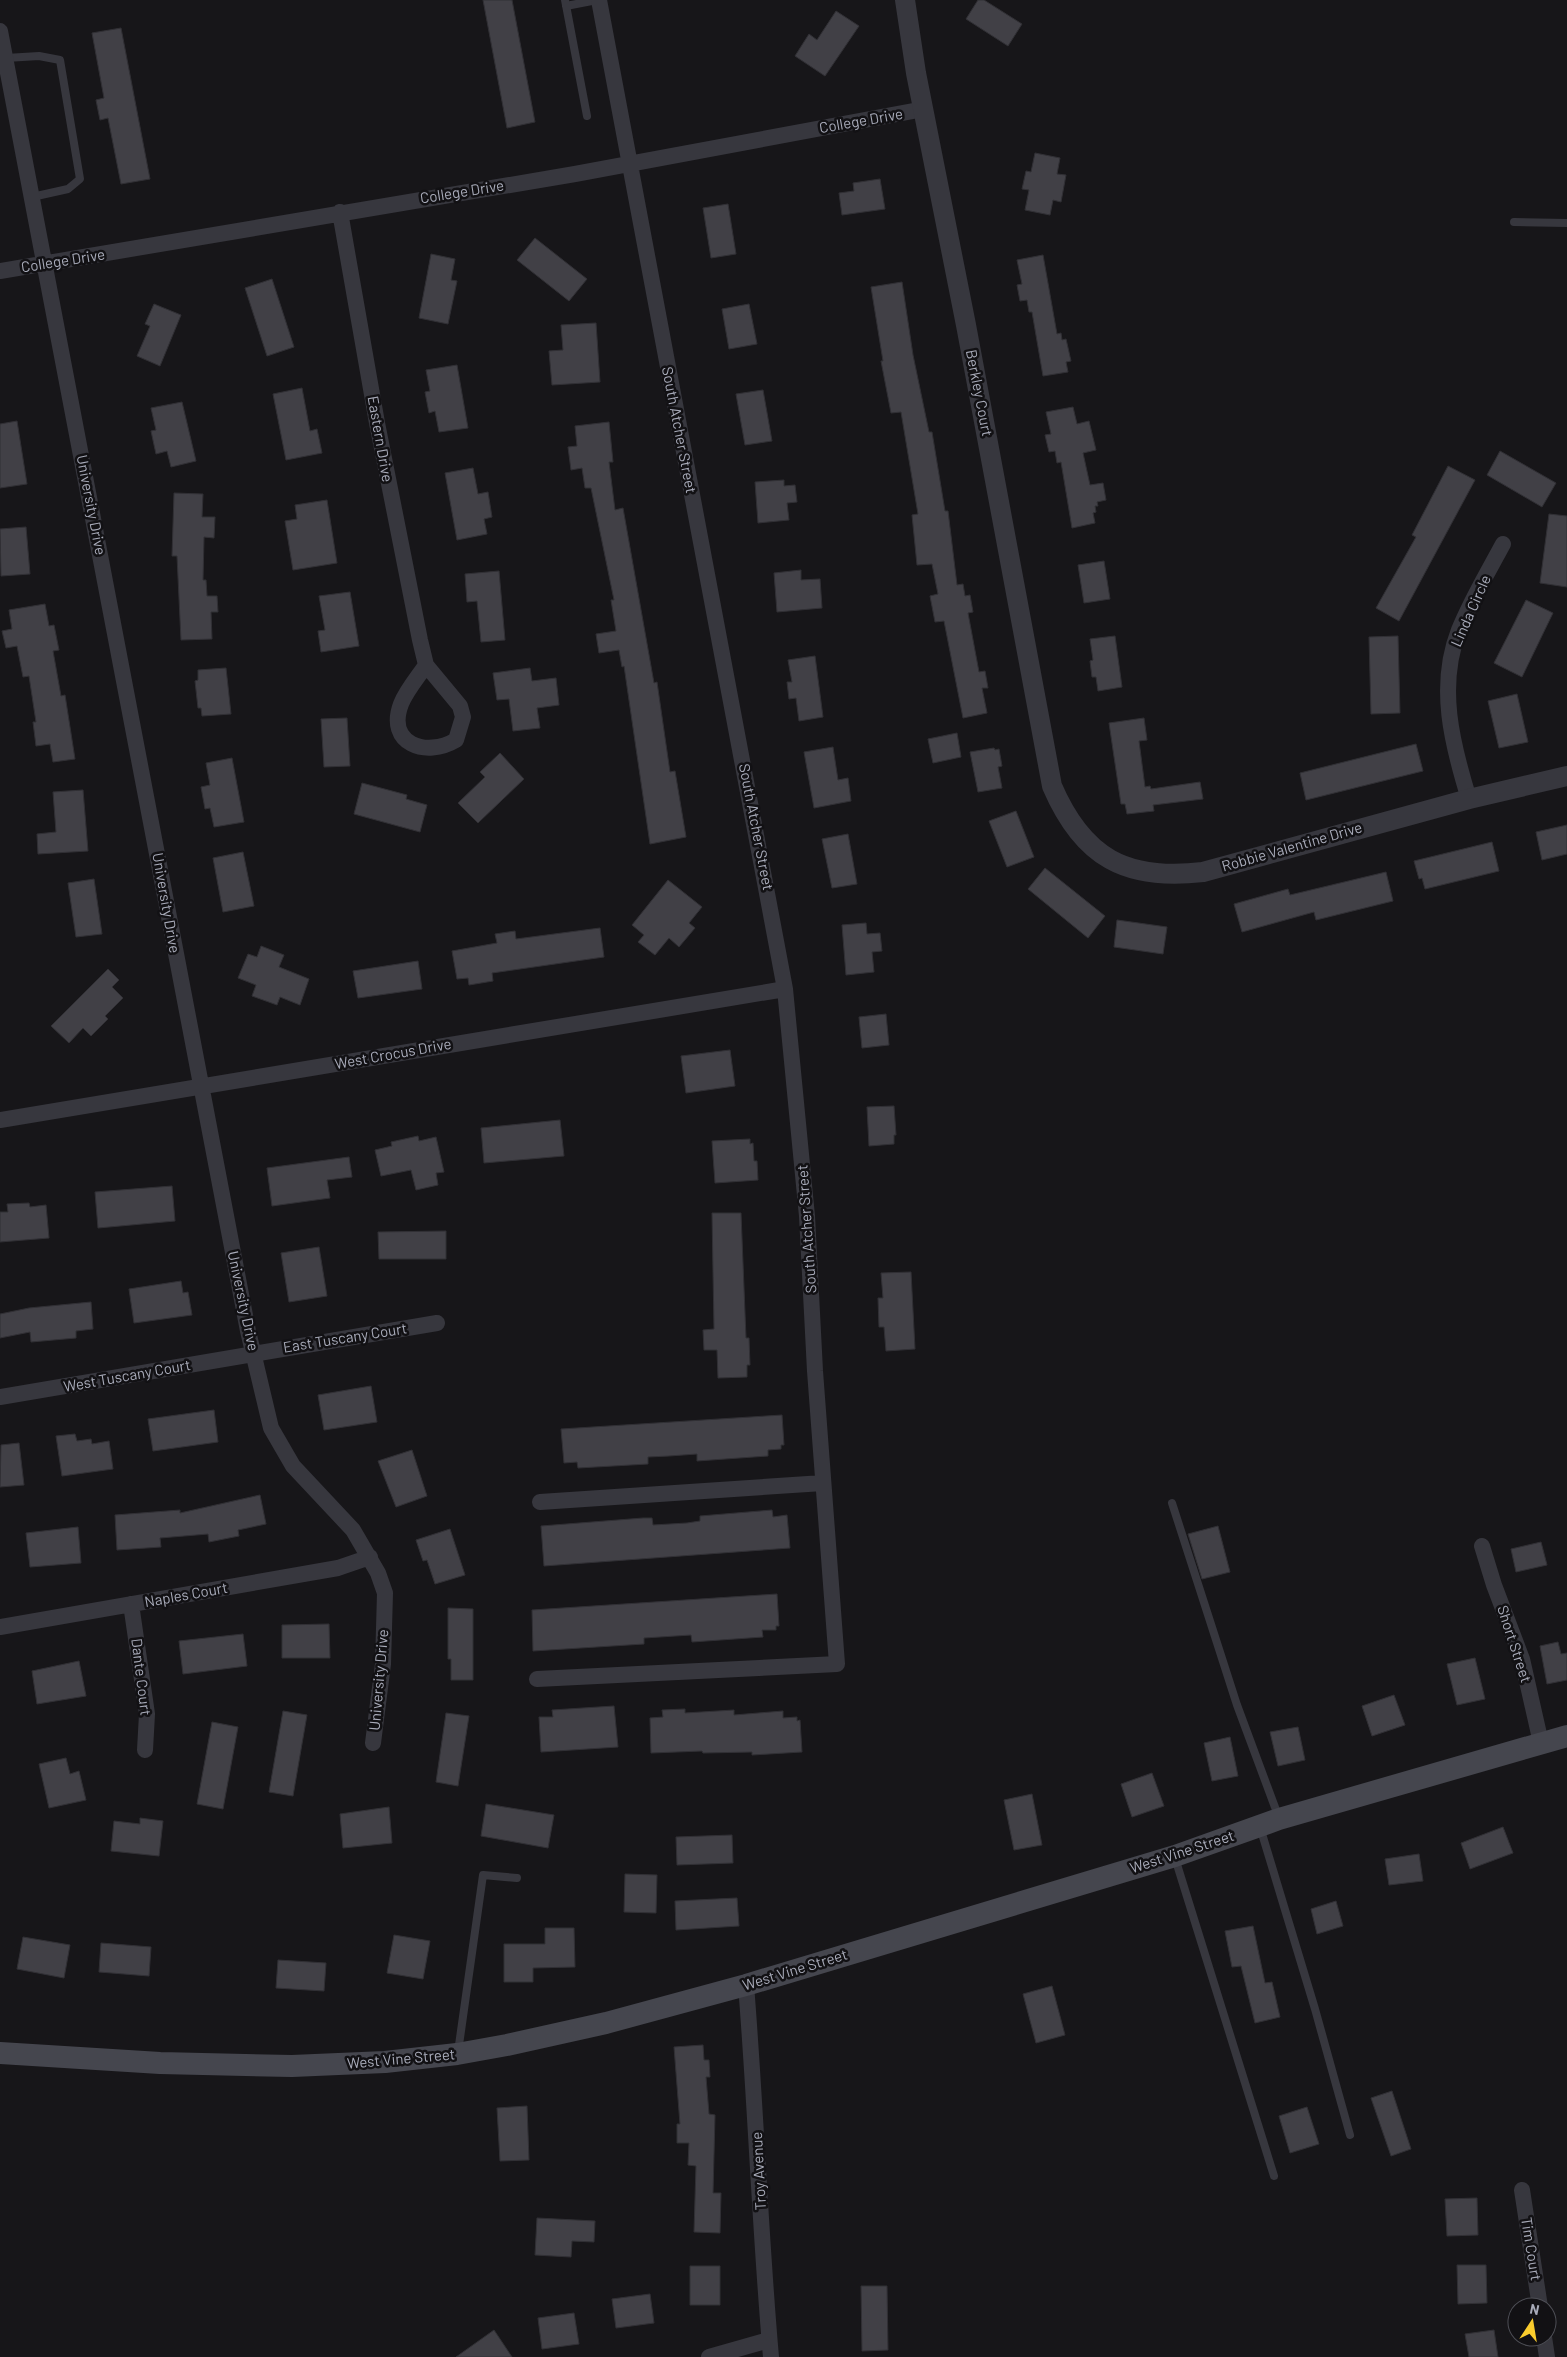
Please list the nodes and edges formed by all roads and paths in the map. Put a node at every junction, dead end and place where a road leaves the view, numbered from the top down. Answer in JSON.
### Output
{"nodes":[{"id":1,"x":598,"y":0,"type":"edge"},
{"id":2,"x":905,"y":0,"type":"edge"},
{"id":3,"x":566,"y":3,"type":"edge"},
{"id":4,"x":0,"y":31,"type":"edge"},
{"id":5,"x":6,"y":58,"type":"junction"},
{"id":6,"x":924,"y":109,"type":"junction"},
{"id":7,"x":586,"y":116,"type":"dead end"},
{"id":8,"x":630,"y":163,"type":"junction"},
{"id":9,"x":32,"y":197,"type":"junction"},
{"id":10,"x":340,"y":212,"type":"junction"},
{"id":11,"x":1514,"y":222,"type":"dead end"},
{"id":12,"x":1567,"y":222,"type":"edge"},
{"id":13,"x":44,"y":264,"type":"junction"},
{"id":14,"x":0,"y":271,"type":"edge"},
{"id":15,"x":1503,"y":544,"type":"dead end"},
{"id":16,"x":426,"y":665,"type":"junction"},
{"id":17,"x":1567,"y":776,"type":"edge"},
{"id":18,"x":1052,"y":786,"type":"joint"},
{"id":19,"x":1470,"y":799,"type":"junction"},
{"id":20,"x":785,"y":989,"type":"junction"},
{"id":21,"x":201,"y":1086,"type":"junction"},
{"id":22,"x":0,"y":1120,"type":"edge"},
{"id":23,"x":437,"y":1323,"type":"dead end"},
{"id":24,"x":254,"y":1354,"type":"junction"},
{"id":25,"x":0,"y":1397,"type":"edge"},
{"id":26,"x":824,"y":1483,"type":"junction"},
{"id":27,"x":540,"y":1502,"type":"dead end"},
{"id":28,"x":1172,"y":1503,"type":"dead end"},
{"id":29,"x":1482,"y":1546,"type":"dead end"},
{"id":30,"x":370,"y":1557,"type":"junction"},
{"id":31,"x":131,"y":1604,"type":"junction"},
{"id":32,"x":0,"y":1627,"type":"edge"},
{"id":33,"x":537,"y":1679,"type":"dead end"},
{"id":34,"x":1567,"y":1736,"type":"edge"},
{"id":35,"x":373,"y":1743,"type":"dead end"},
{"id":36,"x":1541,"y":1743,"type":"junction"},
{"id":37,"x":145,"y":1750,"type":"dead end"},
{"id":38,"x":1269,"y":1822,"type":"junction"},
{"id":39,"x":1175,"y":1856,"type":"junction"},
{"id":40,"x":517,"y":1878,"type":"dead end"},
{"id":41,"x":746,"y":1985,"type":"junction"},
{"id":42,"x":0,"y":2053,"type":"edge"},
{"id":43,"x":457,"y":2054,"type":"junction"},
{"id":44,"x":1350,"y":2136,"type":"dead end"},
{"id":45,"x":1274,"y":2176,"type":"dead end"},
{"id":46,"x":1522,"y":2190,"type":"dead end"},
{"id":47,"x":1538,"y":2297,"type":"edge"},
{"id":48,"x":770,"y":2340,"type":"junction"},
{"id":49,"x":709,"y":2357,"type":"edge"},
{"id":50,"x":771,"y":2357,"type":"edge"}],
"edges":[{"from":1,"to":3,"type":"lane"},
{"from":1,"to":8,"type":"street","name":"South Atcher Street"},
{"from":2,"to":6,"type":"street","name":"Berkley Court"},
{"from":3,"to":7,"type":"lane"},
{"from":4,"to":5,"type":"street","name":"University Drive"},
{"from":5,"to":9,"type":"street","name":"University Drive"},
{"from":5,"to":9,"type":"lane"},
{"from":6,"to":8,"type":"street","name":"College Drive"},
{"from":6,"to":18,"type":"street","name":"Berkley Court"},
{"from":8,"to":10,"type":"street","name":"College Drive"},
{"from":8,"to":20,"type":"street","name":"South Atcher Street"},
{"from":9,"to":13,"type":"street","name":"University Drive"},
{"from":10,"to":13,"type":"street","name":"College Drive"},
{"from":10,"to":16,"type":"street","name":"Eastern Drive"},
{"from":11,"to":12,"type":"lane"},
{"from":13,"to":14,"type":"street","name":"College Drive"},
{"from":13,"to":21,"type":"street","name":"University Drive"},
{"from":15,"to":19,"type":"street","name":"Linda Circle"},
{"from":16,"to":16,"type":"street","name":"Eastern Drive"},
{"from":17,"to":19,"type":"street","name":"Robbie Valentine Drive"},
{"from":18,"to":19,"type":"street","name":"Robbie Valentine Drive"},
{"from":20,"to":21,"type":"street","name":"West Crocus Drive"},
{"from":20,"to":26,"type":"street","name":"South Atcher Street"},
{"from":21,"to":22,"type":"street","name":"West Crocus Drive"},
{"from":21,"to":24,"type":"street","name":"University Drive"},
{"from":23,"to":24,"type":"street","name":"East Tuscany Court"},
{"from":24,"to":25,"type":"street","name":"West Tuscany Court"},
{"from":24,"to":30,"type":"street","name":"University Drive"},
{"from":26,"to":27,"type":"street"},
{"from":26,"to":33,"type":"street","name":"South Atcher Street"},
{"from":28,"to":38,"type":"lane"},
{"from":29,"to":36,"type":"street","name":"Short Street"},
{"from":30,"to":31,"type":"street","name":"Naples Court"},
{"from":30,"to":35,"type":"street","name":"University Drive"},
{"from":31,"to":32,"type":"street","name":"Naples Court"},
{"from":31,"to":37,"type":"street","name":"Dante Court"},
{"from":34,"to":36,"type":"main road","name":"West Vine Street"},
{"from":36,"to":38,"type":"main road","name":"West Vine Street"},
{"from":38,"to":39,"type":"main road","name":"West Vine Street"},
{"from":38,"to":44,"type":"lane"},
{"from":39,"to":41,"type":"main road","name":"West Vine Street"},
{"from":39,"to":45,"type":"lane"},
{"from":40,"to":43,"type":"lane"},
{"from":41,"to":43,"type":"main road","name":"West Vine Street"},
{"from":41,"to":48,"type":"street","name":"Troy Avenue"},
{"from":42,"to":43,"type":"main road","name":"West Vine Street"},
{"from":46,"to":47,"type":"street","name":"Tim Court"},
{"from":48,"to":49,"type":"street"},
{"from":48,"to":50,"type":"street","name":"Troy Avenue"}]}
